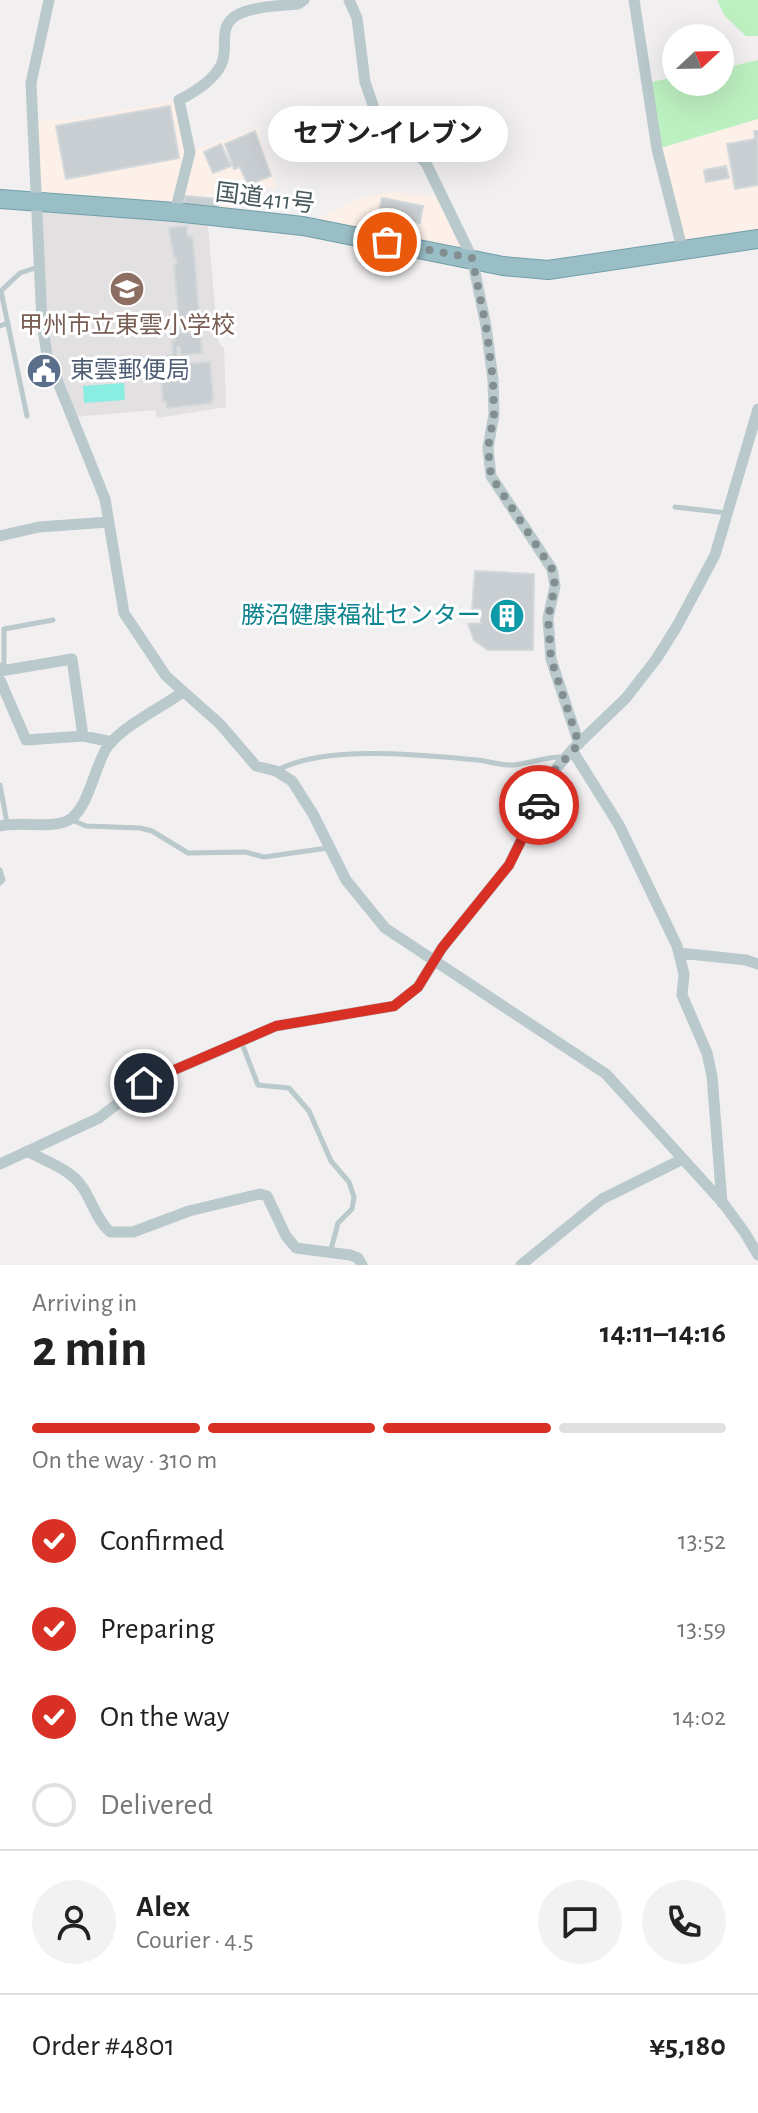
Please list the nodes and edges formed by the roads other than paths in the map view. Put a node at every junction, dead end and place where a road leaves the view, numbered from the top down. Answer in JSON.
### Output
{"nodes":[{"id":1,"x":49,"y":0,"type":"edge"},
{"id":2,"x":304,"y":0,"type":"edge"},
{"id":3,"x":349,"y":0,"type":"edge"},
{"id":4,"x":634,"y":0,"type":"edge"},
{"id":5,"x":0,"y":199,"type":"edge"},
{"id":6,"x":35,"y":201,"type":"junction"},
{"id":7,"x":175,"y":212,"type":"junction"},
{"id":8,"x":758,"y":239,"type":"edge"},
{"id":9,"x":683,"y":252,"type":"junction"},
{"id":10,"x":472,"y":258,"type":"junction"},
{"id":11,"x":39,"y":267,"type":"junction"},
{"id":12,"x":8,"y":323,"type":"junction"},
{"id":13,"x":0,"y":326,"type":"edge"},
{"id":14,"x":758,"y":409,"type":"edge"},
{"id":15,"x":27,"y":416,"type":"dead end"},
{"id":16,"x":675,"y":507,"type":"dead end"},
{"id":17,"x":728,"y":513,"type":"junction"},
{"id":18,"x":109,"y":522,"type":"junction"},
{"id":19,"x":0,"y":536,"type":"edge"},
{"id":20,"x":53,"y":620,"type":"dead end"},
{"id":21,"x":0,"y":668,"type":"edge"},
{"id":22,"x":0,"y":680,"type":"edge"},
{"id":23,"x":183,"y":692,"type":"junction"},
{"id":24,"x":83,"y":736,"type":"junction"},
{"id":25,"x":112,"y":742,"type":"junction"},
{"id":26,"x":572,"y":750,"type":"junction"},
{"id":27,"x":276,"y":771,"type":"junction"},
{"id":28,"x":0,"y":785,"type":"edge"},
{"id":29,"x":71,"y":820,"type":"junction"},
{"id":30,"x":4,"y":825,"type":"edge"},
{"id":31,"x":329,"y":847,"type":"junction"},
{"id":32,"x":0,"y":870,"type":"edge"},
{"id":33,"x":0,"y":883,"type":"edge"},
{"id":34,"x":679,"y":953,"type":"junction"},
{"id":35,"x":434,"y":961,"type":"junction"},
{"id":36,"x":758,"y":964,"type":"edge"},
{"id":37,"x":241,"y":1041,"type":"junction"},
{"id":38,"x":27,"y":1151,"type":"junction"},
{"id":39,"x":683,"y":1159,"type":"junction"},
{"id":40,"x":0,"y":1164,"type":"edge"},
{"id":41,"x":723,"y":1203,"type":"junction"},
{"id":42,"x":330,"y":1254,"type":"junction"},
{"id":43,"x":758,"y":1255,"type":"edge"},
{"id":44,"x":362,"y":1265,"type":"edge"},
{"id":45,"x":521,"y":1265,"type":"edge"}],
"edges":[{"from":1,"to":6,"type":"street"},
{"from":2,"to":7,"type":"street"},
{"from":3,"to":10,"type":"street"},
{"from":4,"to":9,"type":"street"},
{"from":5,"to":6,"type":"highway","name":"国道411号"},
{"from":6,"to":7,"type":"highway","name":"国道411号"},
{"from":6,"to":11,"type":"street"},
{"from":7,"to":10,"type":"highway","name":"国道411号"},
{"from":8,"to":9,"type":"highway","name":"国道411号"},
{"from":9,"to":10,"type":"highway","name":"国道411号"},
{"from":10,"to":26,"type":"street"},
{"from":11,"to":12,"type":"lane"},
{"from":11,"to":18,"type":"street"},
{"from":12,"to":13,"type":"lane"},
{"from":12,"to":15,"type":"lane"},
{"from":14,"to":17,"type":"street"},
{"from":16,"to":17,"type":"lane"},
{"from":17,"to":26,"type":"street"},
{"from":18,"to":19,"type":"street"},
{"from":18,"to":23,"type":"street"},
{"from":20,"to":21,"type":"lane"},
{"from":21,"to":24,"type":"street"},
{"from":22,"to":24,"type":"street"},
{"from":23,"to":25,"type":"street"},
{"from":23,"to":27,"type":"street"},
{"from":24,"to":25,"type":"street"},
{"from":25,"to":29,"type":"street"},
{"from":26,"to":27,"type":"lane"},
{"from":26,"to":34,"type":"street"},
{"from":26,"to":35,"type":"street"},
{"from":27,"to":31,"type":"street"},
{"from":28,"to":30,"type":"lane"},
{"from":29,"to":30,"type":"street"},
{"from":29,"to":31,"type":"lane"},
{"from":31,"to":35,"type":"street"},
{"from":32,"to":33,"type":"lane"},
{"from":34,"to":36,"type":"street"},
{"from":34,"to":41,"type":"street"},
{"from":35,"to":37,"type":"street"},
{"from":35,"to":39,"type":"street"},
{"from":37,"to":38,"type":"street"},
{"from":37,"to":42,"type":"lane"},
{"from":38,"to":40,"type":"street"},
{"from":38,"to":42,"type":"street"},
{"from":39,"to":41,"type":"street"},
{"from":39,"to":45,"type":"street"},
{"from":41,"to":43,"type":"street"},
{"from":42,"to":44,"type":"street"}]}
